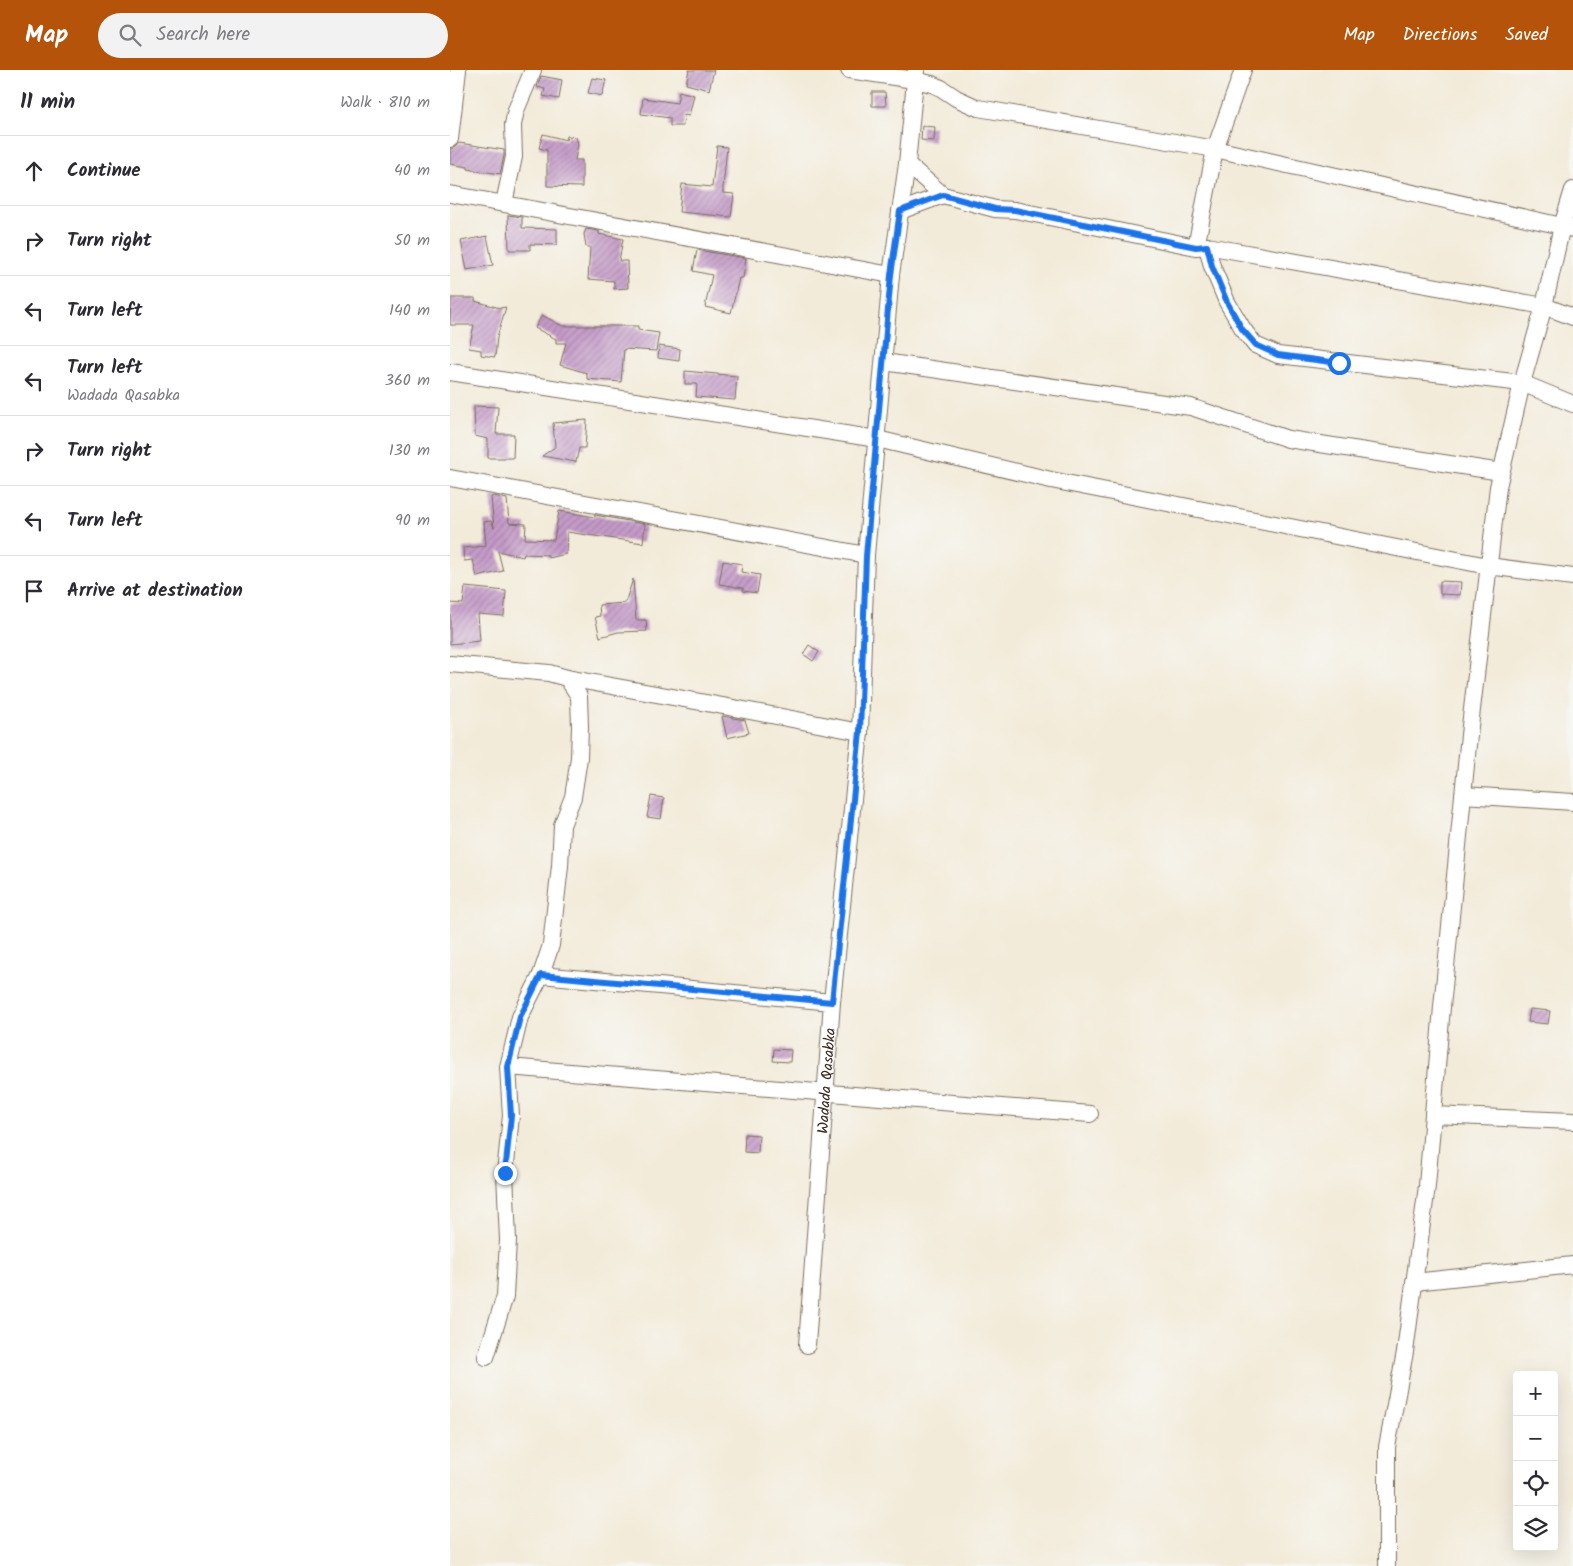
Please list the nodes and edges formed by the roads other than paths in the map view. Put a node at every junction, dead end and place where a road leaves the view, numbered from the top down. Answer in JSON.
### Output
{"nodes":[{"id":1,"x":533,"y":70,"type":"edge"},
{"id":2,"x":849,"y":70,"type":"edge"},
{"id":3,"x":1239,"y":71,"type":"edge"},
{"id":4,"x":455,"y":75,"type":"edge"},
{"id":5,"x":915,"y":75,"type":"edge"},
{"id":6,"x":450,"y":139,"type":"edge"},
{"id":7,"x":1215,"y":149,"type":"junction"},
{"id":8,"x":907,"y":164,"type":"junction"},
{"id":9,"x":1573,"y":190,"type":"edge"},
{"id":10,"x":450,"y":194,"type":"edge"},
{"id":11,"x":943,"y":195,"type":"junction"},
{"id":12,"x":504,"y":203,"type":"junction"},
{"id":13,"x":900,"y":211,"type":"junction"},
{"id":14,"x":1568,"y":227,"type":"edge"},
{"id":15,"x":1201,"y":247,"type":"junction"},
{"id":16,"x":891,"y":275,"type":"junction"},
{"id":17,"x":1544,"y":306,"type":"junction"},
{"id":18,"x":1573,"y":317,"type":"edge"},
{"id":19,"x":884,"y":362,"type":"junction"},
{"id":20,"x":450,"y":372,"type":"edge"},
{"id":21,"x":1522,"y":383,"type":"junction"},
{"id":22,"x":1573,"y":404,"type":"edge"},
{"id":23,"x":877,"y":439,"type":"junction"},
{"id":24,"x":1501,"y":472,"type":"junction"},
{"id":25,"x":450,"y":478,"type":"edge"},
{"id":26,"x":866,"y":556,"type":"junction"},
{"id":27,"x":1488,"y":566,"type":"junction"},
{"id":28,"x":1573,"y":577,"type":"edge"},
{"id":29,"x":450,"y":664,"type":"edge"},
{"id":30,"x":567,"y":678,"type":"junction"},
{"id":31,"x":860,"y":732,"type":"junction"},
{"id":32,"x":1463,"y":795,"type":"junction"},
{"id":33,"x":1573,"y":802,"type":"edge"},
{"id":34,"x":541,"y":975,"type":"junction"},
{"id":35,"x":832,"y":1002,"type":"junction"},
{"id":36,"x":508,"y":1067,"type":"junction"},
{"id":37,"x":826,"y":1092,"type":"junction"},
{"id":38,"x":1090,"y":1114,"type":"dead end"},
{"id":39,"x":1433,"y":1115,"type":"junction"},
{"id":40,"x":1573,"y":1121,"type":"edge"},
{"id":41,"x":1573,"y":1265,"type":"edge"},
{"id":42,"x":1414,"y":1282,"type":"junction"},
{"id":43,"x":807,"y":1345,"type":"dead end"},
{"id":44,"x":486,"y":1356,"type":"dead end"},
{"id":45,"x":1387,"y":1566,"type":"edge"}],
"edges":[{"from":1,"to":12,"type":"street"},
{"from":2,"to":5,"type":"street"},
{"from":3,"to":7,"type":"street"},
{"from":4,"to":6,"type":"street"},
{"from":5,"to":7,"type":"street"},
{"from":5,"to":8,"type":"street","name":"Wadada Qasabka"},
{"from":7,"to":14,"type":"street"},
{"from":7,"to":15,"type":"street"},
{"from":8,"to":11,"type":"street"},
{"from":8,"to":13,"type":"street","name":"Wadada Qasabka"},
{"from":9,"to":14,"type":"street"},
{"from":10,"to":12,"type":"street"},
{"from":11,"to":13,"type":"street"},
{"from":11,"to":15,"type":"street"},
{"from":12,"to":16,"type":"street"},
{"from":13,"to":16,"type":"street","name":"Wadada Qasabka"},
{"from":14,"to":17,"type":"street"},
{"from":15,"to":17,"type":"street"},
{"from":15,"to":21,"type":"street"},
{"from":16,"to":19,"type":"street","name":"Wadada Qasabka"},
{"from":17,"to":18,"type":"street"},
{"from":17,"to":21,"type":"street"},
{"from":19,"to":23,"type":"street","name":"Wadada Qasabka"},
{"from":19,"to":24,"type":"street"},
{"from":20,"to":23,"type":"street"},
{"from":21,"to":22,"type":"street"},
{"from":21,"to":24,"type":"street"},
{"from":23,"to":26,"type":"street","name":"Wadada Qasabka"},
{"from":23,"to":27,"type":"street"},
{"from":24,"to":27,"type":"street"},
{"from":25,"to":26,"type":"street"},
{"from":26,"to":31,"type":"street","name":"Wadada Qasabka"},
{"from":27,"to":28,"type":"street"},
{"from":27,"to":32,"type":"street"},
{"from":29,"to":30,"type":"street"},
{"from":30,"to":31,"type":"street"},
{"from":30,"to":34,"type":"street"},
{"from":31,"to":35,"type":"street","name":"Wadada Qasabka"},
{"from":32,"to":33,"type":"street"},
{"from":32,"to":39,"type":"street"},
{"from":34,"to":35,"type":"street"},
{"from":34,"to":36,"type":"street"},
{"from":35,"to":37,"type":"street","name":"Wadada Qasabka"},
{"from":36,"to":37,"type":"street"},
{"from":36,"to":44,"type":"street"},
{"from":37,"to":38,"type":"street"},
{"from":37,"to":43,"type":"street","name":"Wadada Qasabka"},
{"from":39,"to":40,"type":"street"},
{"from":39,"to":42,"type":"street"},
{"from":41,"to":42,"type":"street"},
{"from":42,"to":45,"type":"street"}]}
